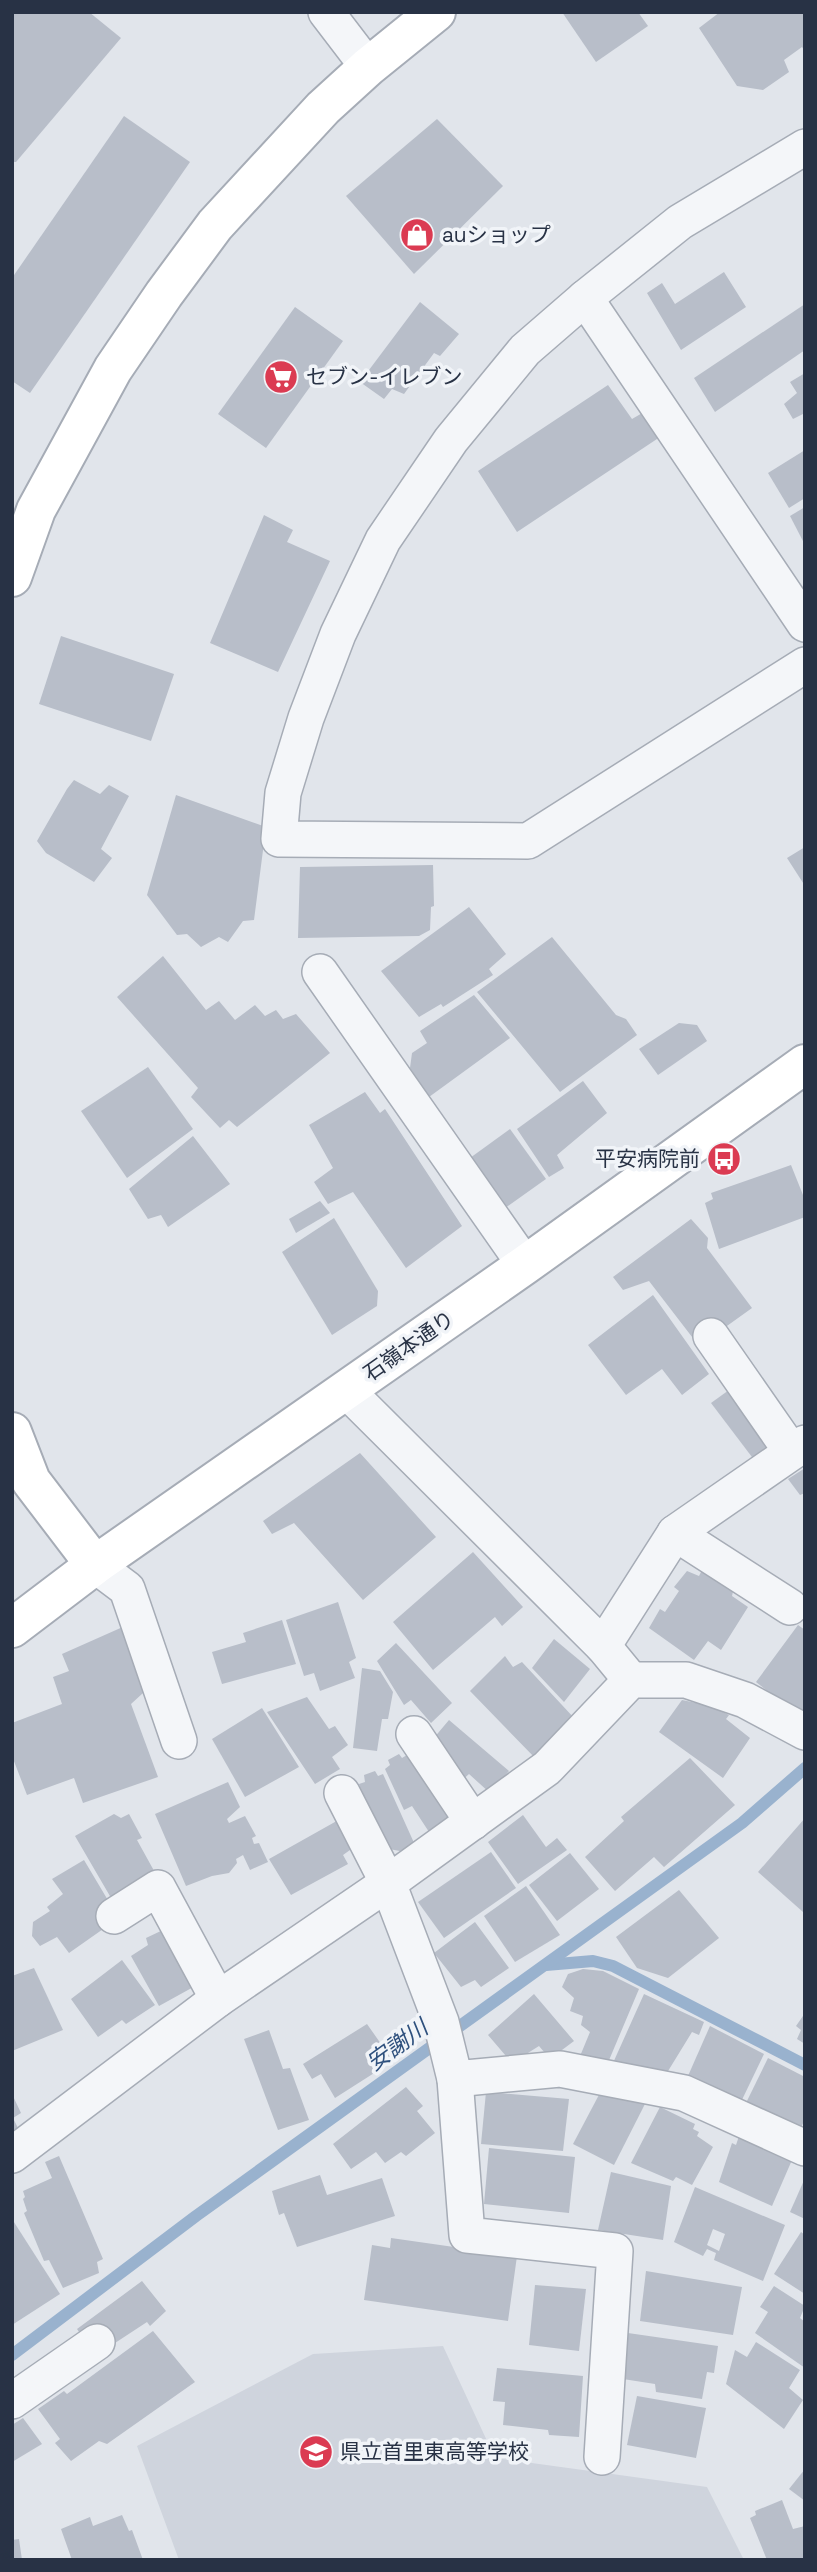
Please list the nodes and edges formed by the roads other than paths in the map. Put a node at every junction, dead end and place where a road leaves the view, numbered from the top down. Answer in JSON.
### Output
{"nodes":[{"id":1,"x":326,"y":12,"type":"edge"},
{"id":2,"x":436,"y":12,"type":"edge"},
{"id":3,"x":368,"y":66,"type":"junction"},
{"id":4,"x":805,"y":147,"type":"edge"},
{"id":5,"x":585,"y":298,"type":"junction"},
{"id":6,"x":24,"y":509,"type":"edge"},
{"id":7,"x":12,"y":577,"type":"edge"},
{"id":8,"x":805,"y":624,"type":"edge"},
{"id":9,"x":805,"y":665,"type":"edge"},
{"id":10,"x":320,"y":972,"type":"dead end"},
{"id":11,"x":805,"y":1064,"type":"edge"},
{"id":12,"x":525,"y":1265,"type":"junction"},
{"id":13,"x":711,"y":1336,"type":"dead end"},
{"id":14,"x":346,"y":1390,"type":"junction"},
{"id":15,"x":12,"y":1432,"type":"edge"},
{"id":16,"x":798,"y":1447,"type":"edge"},
{"id":17,"x":675,"y":1533,"type":"junction"},
{"id":18,"x":95,"y":1566,"type":"junction"},
{"id":19,"x":790,"y":1606,"type":"dead end"},
{"id":20,"x":12,"y":1628,"type":"edge"},
{"id":21,"x":603,"y":1646,"type":"junction"},
{"id":22,"x":631,"y":1680,"type":"junction"},
{"id":23,"x":805,"y":1732,"type":"edge"},
{"id":24,"x":414,"y":1734,"type":"dead end"},
{"id":25,"x":178,"y":1741,"type":"dead end"},
{"id":26,"x":342,"y":1793,"type":"dead end"},
{"id":27,"x":473,"y":1822,"type":"junction"},
{"id":28,"x":388,"y":1884,"type":"junction"},
{"id":29,"x":114,"y":1916,"type":"dead end"},
{"id":30,"x":218,"y":1999,"type":"junction"},
{"id":31,"x":453,"y":2071,"type":"junction"},
{"id":32,"x":805,"y":2148,"type":"edge"},
{"id":33,"x":12,"y":2155,"type":"edge"},
{"id":34,"x":97,"y":2342,"type":"dead end"},
{"id":35,"x":12,"y":2401,"type":"edge"},
{"id":36,"x":602,"y":2457,"type":"dead end"}],
"edges":[{"from":1,"to":3,"type":"street"},
{"from":2,"to":3,"type":"main road"},
{"from":3,"to":6,"type":"main road"},
{"from":4,"to":5,"type":"street"},
{"from":5,"to":8,"type":"street"},
{"from":5,"to":9,"type":"street"},
{"from":6,"to":7,"type":"main road"},
{"from":10,"to":12,"type":"street"},
{"from":11,"to":12,"type":"main road","name":"石嶺本通り"},
{"from":12,"to":14,"type":"main road","name":"石嶺本通り"},
{"from":13,"to":16,"type":"street"},
{"from":14,"to":18,"type":"main road","name":"石嶺本通り"},
{"from":14,"to":21,"type":"street"},
{"from":15,"to":18,"type":"main road"},
{"from":16,"to":17,"type":"street"},
{"from":17,"to":19,"type":"street"},
{"from":17,"to":21,"type":"street"},
{"from":18,"to":20,"type":"main road","name":"石嶺本通り"},
{"from":18,"to":25,"type":"street"},
{"from":21,"to":22,"type":"street"},
{"from":22,"to":23,"type":"street"},
{"from":22,"to":27,"type":"street"},
{"from":24,"to":27,"type":"street"},
{"from":26,"to":28,"type":"street"},
{"from":27,"to":28,"type":"street"},
{"from":28,"to":30,"type":"street"},
{"from":28,"to":31,"type":"street"},
{"from":29,"to":30,"type":"street"},
{"from":30,"to":33,"type":"street"},
{"from":31,"to":32,"type":"street"},
{"from":31,"to":36,"type":"street"},
{"from":34,"to":35,"type":"street"}]}
